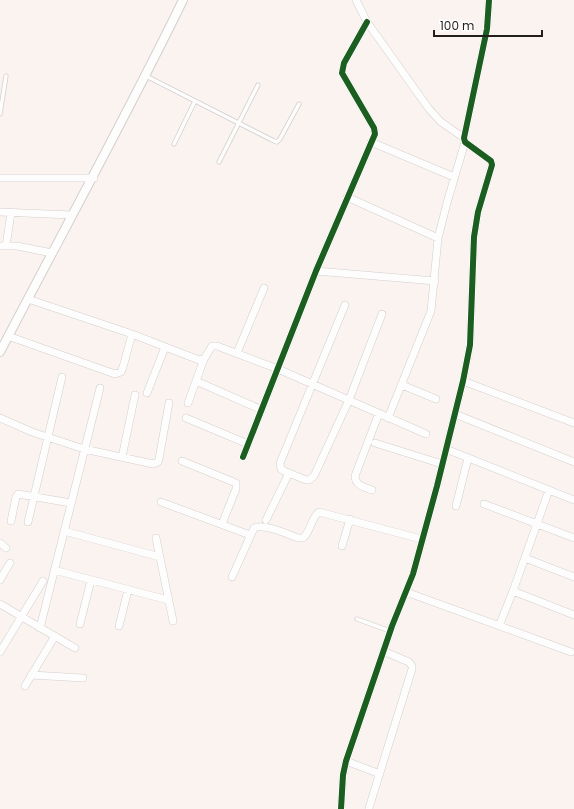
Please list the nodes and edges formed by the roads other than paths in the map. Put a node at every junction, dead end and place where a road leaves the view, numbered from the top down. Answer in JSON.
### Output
{"nodes":[{"id":1,"x":183,"y":0,"type":"edge"},
{"id":2,"x":356,"y":0,"type":"edge"},
{"id":3,"x":489,"y":0,"type":"edge"},
{"id":4,"x":367,"y":22,"type":"junction"},
{"id":5,"x":6,"y":76,"type":"dead end"},
{"id":6,"x":146,"y":76,"type":"junction"},
{"id":7,"x":258,"y":85,"type":"dead end"},
{"id":8,"x":195,"y":101,"type":"junction"},
{"id":9,"x":299,"y":104,"type":"dead end"},
{"id":10,"x":0,"y":114,"type":"edge"},
{"id":11,"x":238,"y":124,"type":"junction"},
{"id":12,"x":465,"y":140,"type":"junction"},
{"id":13,"x":371,"y":142,"type":"junction"},
{"id":14,"x":174,"y":144,"type":"dead end"},
{"id":15,"x":219,"y":162,"type":"dead end"},
{"id":16,"x":454,"y":177,"type":"junction"},
{"id":17,"x":0,"y":178,"type":"edge"},
{"id":18,"x":94,"y":178,"type":"junction"},
{"id":19,"x":347,"y":197,"type":"junction"},
{"id":20,"x":0,"y":212,"type":"edge"},
{"id":21,"x":11,"y":213,"type":"junction"},
{"id":22,"x":72,"y":215,"type":"junction"},
{"id":23,"x":438,"y":238,"type":"junction"},
{"id":24,"x":3,"y":246,"type":"edge"},
{"id":25,"x":52,"y":253,"type":"junction"},
{"id":26,"x":316,"y":271,"type":"junction"},
{"id":27,"x":434,"y":281,"type":"junction"},
{"id":28,"x":264,"y":288,"type":"dead end"},
{"id":29,"x":28,"y":299,"type":"junction"},
{"id":30,"x":345,"y":305,"type":"dead end"},
{"id":31,"x":382,"y":314,"type":"dead end"},
{"id":32,"x":132,"y":334,"type":"junction"},
{"id":33,"x":8,"y":336,"type":"junction"},
{"id":34,"x":165,"y":347,"type":"junction"},
{"id":35,"x":0,"y":352,"type":"edge"},
{"id":36,"x":237,"y":353,"type":"junction"},
{"id":37,"x":204,"y":359,"type":"junction"},
{"id":38,"x":278,"y":369,"type":"junction"},
{"id":39,"x":62,"y":377,"type":"dead end"},
{"id":40,"x":196,"y":381,"type":"junction"},
{"id":41,"x":464,"y":381,"type":"junction"},
{"id":42,"x":312,"y":385,"type":"junction"},
{"id":43,"x":402,"y":385,"type":"junction"},
{"id":44,"x":100,"y":388,"type":"dead end"},
{"id":45,"x":147,"y":393,"type":"dead end"},
{"id":46,"x":135,"y":395,"type":"dead end"},
{"id":47,"x":436,"y":399,"type":"dead end"},
{"id":48,"x":348,"y":400,"type":"junction"},
{"id":49,"x":188,"y":403,"type":"dead end"},
{"id":50,"x":169,"y":404,"type":"dead end"},
{"id":51,"x":262,"y":410,"type":"junction"},
{"id":52,"x":379,"y":414,"type":"junction"},
{"id":53,"x":455,"y":414,"type":"junction"},
{"id":54,"x":0,"y":418,"type":"edge"},
{"id":55,"x":186,"y":418,"type":"dead end"},
{"id":56,"x":388,"y":418,"type":"junction"},
{"id":57,"x":574,"y":423,"type":"edge"},
{"id":58,"x":426,"y":434,"type":"dead end"},
{"id":59,"x":48,"y":438,"type":"junction"},
{"id":60,"x":375,"y":443,"type":"dead end"},
{"id":61,"x":248,"y":444,"type":"junction"},
{"id":62,"x":84,"y":449,"type":"junction"},
{"id":63,"x":446,"y":449,"type":"junction"},
{"id":64,"x":122,"y":457,"type":"junction"},
{"id":65,"x":242,"y":457,"type":"dead end"},
{"id":66,"x":468,"y":458,"type":"junction"},
{"id":67,"x":182,"y":461,"type":"dead end"},
{"id":68,"x":574,"y":462,"type":"edge"},
{"id":69,"x":442,"y":464,"type":"junction"},
{"id":70,"x":289,"y":473,"type":"junction"},
{"id":71,"x":372,"y":490,"type":"dead end"},
{"id":72,"x":549,"y":490,"type":"junction"},
{"id":73,"x":34,"y":496,"type":"junction"},
{"id":74,"x":574,"y":500,"type":"edge"},
{"id":75,"x":161,"y":502,"type":"dead end"},
{"id":76,"x":71,"y":503,"type":"junction"},
{"id":77,"x":484,"y":504,"type":"dead end"},
{"id":78,"x":456,"y":506,"type":"dead end"},
{"id":79,"x":350,"y":519,"type":"junction"},
{"id":80,"x":266,"y":520,"type":"dead end"},
{"id":81,"x":11,"y":521,"type":"dead end"},
{"id":82,"x":28,"y":522,"type":"dead end"},
{"id":83,"x":536,"y":523,"type":"junction"},
{"id":84,"x":222,"y":524,"type":"junction"},
{"id":85,"x":64,"y":531,"type":"junction"},
{"id":86,"x":250,"y":535,"type":"junction"},
{"id":87,"x":156,"y":538,"type":"dead end"},
{"id":88,"x":574,"y":538,"type":"edge"},
{"id":89,"x":421,"y":539,"type":"junction"},
{"id":90,"x":342,"y":546,"type":"dead end"},
{"id":91,"x":160,"y":557,"type":"junction"},
{"id":92,"x":525,"y":558,"type":"junction"},
{"id":93,"x":10,"y":563,"type":"dead end"},
{"id":94,"x":54,"y":570,"type":"junction"},
{"id":95,"x":232,"y":577,"type":"dead end"},
{"id":96,"x":574,"y":577,"type":"edge"},
{"id":97,"x":0,"y":580,"type":"edge"},
{"id":98,"x":91,"y":580,"type":"junction"},
{"id":99,"x":43,"y":581,"type":"dead end"},
{"id":100,"x":128,"y":590,"type":"junction"},
{"id":101,"x":513,"y":591,"type":"junction"},
{"id":102,"x":406,"y":592,"type":"junction"},
{"id":103,"x":168,"y":600,"type":"junction"},
{"id":104,"x":0,"y":604,"type":"edge"},
{"id":105,"x":574,"y":615,"type":"edge"},
{"id":106,"x":22,"y":617,"type":"junction"},
{"id":107,"x":357,"y":619,"type":"dead end"},
{"id":108,"x":173,"y":621,"type":"dead end"},
{"id":109,"x":80,"y":624,"type":"dead end"},
{"id":110,"x":119,"y":626,"type":"dead end"},
{"id":111,"x":499,"y":626,"type":"junction"},
{"id":112,"x":40,"y":628,"type":"junction"},
{"id":113,"x":390,"y":631,"type":"junction"},
{"id":114,"x":55,"y":636,"type":"junction"},
{"id":115,"x":75,"y":648,"type":"dead end"},
{"id":116,"x":383,"y":651,"type":"junction"},
{"id":117,"x":0,"y":652,"type":"edge"},
{"id":118,"x":571,"y":652,"type":"dead end"},
{"id":119,"x":31,"y":675,"type":"junction"},
{"id":120,"x":83,"y":678,"type":"dead end"},
{"id":121,"x":25,"y":686,"type":"dead end"},
{"id":122,"x":346,"y":761,"type":"junction"},
{"id":123,"x":380,"y":774,"type":"junction"},
{"id":124,"x":369,"y":808,"type":"edge"},
{"id":125,"x":341,"y":809,"type":"edge"}],
"edges":[{"from":1,"to":6,"type":"street"},
{"from":2,"to":4,"type":"street"},
{"from":3,"to":12,"type":"street"},
{"from":4,"to":12,"type":"street"},
{"from":4,"to":13,"type":"street"},
{"from":5,"to":10,"type":"lane"},
{"from":6,"to":8,"type":"lane"},
{"from":6,"to":18,"type":"street"},
{"from":7,"to":11,"type":"lane"},
{"from":8,"to":11,"type":"lane"},
{"from":8,"to":14,"type":"lane"},
{"from":9,"to":11,"type":"lane"},
{"from":11,"to":15,"type":"lane"},
{"from":12,"to":16,"type":"street"},
{"from":12,"to":41,"type":"street"},
{"from":13,"to":16,"type":"street"},
{"from":13,"to":19,"type":"street"},
{"from":16,"to":23,"type":"street"},
{"from":17,"to":18,"type":"street"},
{"from":18,"to":22,"type":"street"},
{"from":19,"to":23,"type":"street"},
{"from":19,"to":26,"type":"street"},
{"from":20,"to":21,"type":"street"},
{"from":21,"to":22,"type":"street"},
{"from":21,"to":24,"type":"street"},
{"from":22,"to":25,"type":"street"},
{"from":23,"to":27,"type":"street"},
{"from":24,"to":25,"type":"street"},
{"from":25,"to":29,"type":"street"},
{"from":26,"to":27,"type":"street"},
{"from":26,"to":38,"type":"street"},
{"from":27,"to":43,"type":"street"},
{"from":28,"to":36,"type":"street"},
{"from":29,"to":32,"type":"street"},
{"from":29,"to":33,"type":"street"},
{"from":30,"to":42,"type":"street"},
{"from":31,"to":48,"type":"street"},
{"from":32,"to":33,"type":"street"},
{"from":32,"to":34,"type":"street"},
{"from":33,"to":35,"type":"street"},
{"from":34,"to":37,"type":"street"},
{"from":34,"to":45,"type":"street"},
{"from":36,"to":37,"type":"street"},
{"from":36,"to":38,"type":"street"},
{"from":37,"to":40,"type":"street"},
{"from":38,"to":42,"type":"street"},
{"from":38,"to":51,"type":"street"},
{"from":39,"to":59,"type":"street"},
{"from":40,"to":49,"type":"street"},
{"from":40,"to":51,"type":"street"},
{"from":41,"to":53,"type":"street"},
{"from":41,"to":57,"type":"street"},
{"from":42,"to":48,"type":"street"},
{"from":42,"to":70,"type":"street"},
{"from":43,"to":47,"type":"street"},
{"from":43,"to":56,"type":"street"},
{"from":44,"to":62,"type":"street"},
{"from":46,"to":64,"type":"street"},
{"from":48,"to":52,"type":"street"},
{"from":48,"to":70,"type":"street"},
{"from":50,"to":64,"type":"street"},
{"from":51,"to":61,"type":"street"},
{"from":52,"to":56,"type":"street"},
{"from":52,"to":71,"type":"street"},
{"from":53,"to":63,"type":"street"},
{"from":53,"to":68,"type":"street"},
{"from":54,"to":59,"type":"street"},
{"from":55,"to":61,"type":"street"},
{"from":56,"to":58,"type":"street"},
{"from":59,"to":62,"type":"street"},
{"from":59,"to":73,"type":"street"},
{"from":60,"to":69,"type":"street"},
{"from":61,"to":65,"type":"street"},
{"from":62,"to":64,"type":"street"},
{"from":62,"to":76,"type":"street"},
{"from":63,"to":66,"type":"street"},
{"from":63,"to":69,"type":"street"},
{"from":66,"to":72,"type":"street"},
{"from":66,"to":78,"type":"street"},
{"from":67,"to":84,"type":"street"},
{"from":69,"to":89,"type":"street"},
{"from":70,"to":80,"type":"street"},
{"from":72,"to":74,"type":"street"},
{"from":72,"to":83,"type":"street"},
{"from":73,"to":76,"type":"street"},
{"from":73,"to":81,"type":"street"},
{"from":73,"to":82,"type":"street"},
{"from":75,"to":84,"type":"street"},
{"from":76,"to":85,"type":"street"},
{"from":77,"to":83,"type":"street"},
{"from":79,"to":86,"type":"street"},
{"from":79,"to":89,"type":"street"},
{"from":79,"to":90,"type":"street"},
{"from":83,"to":88,"type":"street"},
{"from":83,"to":92,"type":"street"},
{"from":84,"to":86,"type":"street"},
{"from":85,"to":91,"type":"street"},
{"from":85,"to":94,"type":"street"},
{"from":86,"to":95,"type":"street"},
{"from":87,"to":91,"type":"street"},
{"from":89,"to":102,"type":"street"},
{"from":91,"to":103,"type":"street"},
{"from":92,"to":96,"type":"street"},
{"from":92,"to":101,"type":"street"},
{"from":93,"to":97,"type":"street"},
{"from":94,"to":98,"type":"street"},
{"from":94,"to":112,"type":"street"},
{"from":98,"to":100,"type":"street"},
{"from":98,"to":109,"type":"street"},
{"from":99,"to":106,"type":"street"},
{"from":100,"to":103,"type":"street"},
{"from":100,"to":110,"type":"street"},
{"from":101,"to":105,"type":"street"},
{"from":101,"to":111,"type":"street"},
{"from":102,"to":111,"type":"street"},
{"from":102,"to":113,"type":"street"},
{"from":103,"to":108,"type":"street"},
{"from":104,"to":106,"type":"street"},
{"from":106,"to":112,"type":"street"},
{"from":106,"to":117,"type":"street"},
{"from":107,"to":113,"type":"lane"},
{"from":111,"to":118,"type":"street"},
{"from":112,"to":114,"type":"street"},
{"from":113,"to":116,"type":"street"},
{"from":114,"to":115,"type":"street"},
{"from":114,"to":119,"type":"street"},
{"from":116,"to":122,"type":"street"},
{"from":116,"to":123,"type":"street"},
{"from":119,"to":120,"type":"street"},
{"from":119,"to":121,"type":"street"},
{"from":122,"to":123,"type":"street"},
{"from":122,"to":125,"type":"street"},
{"from":123,"to":124,"type":"street"}]}
